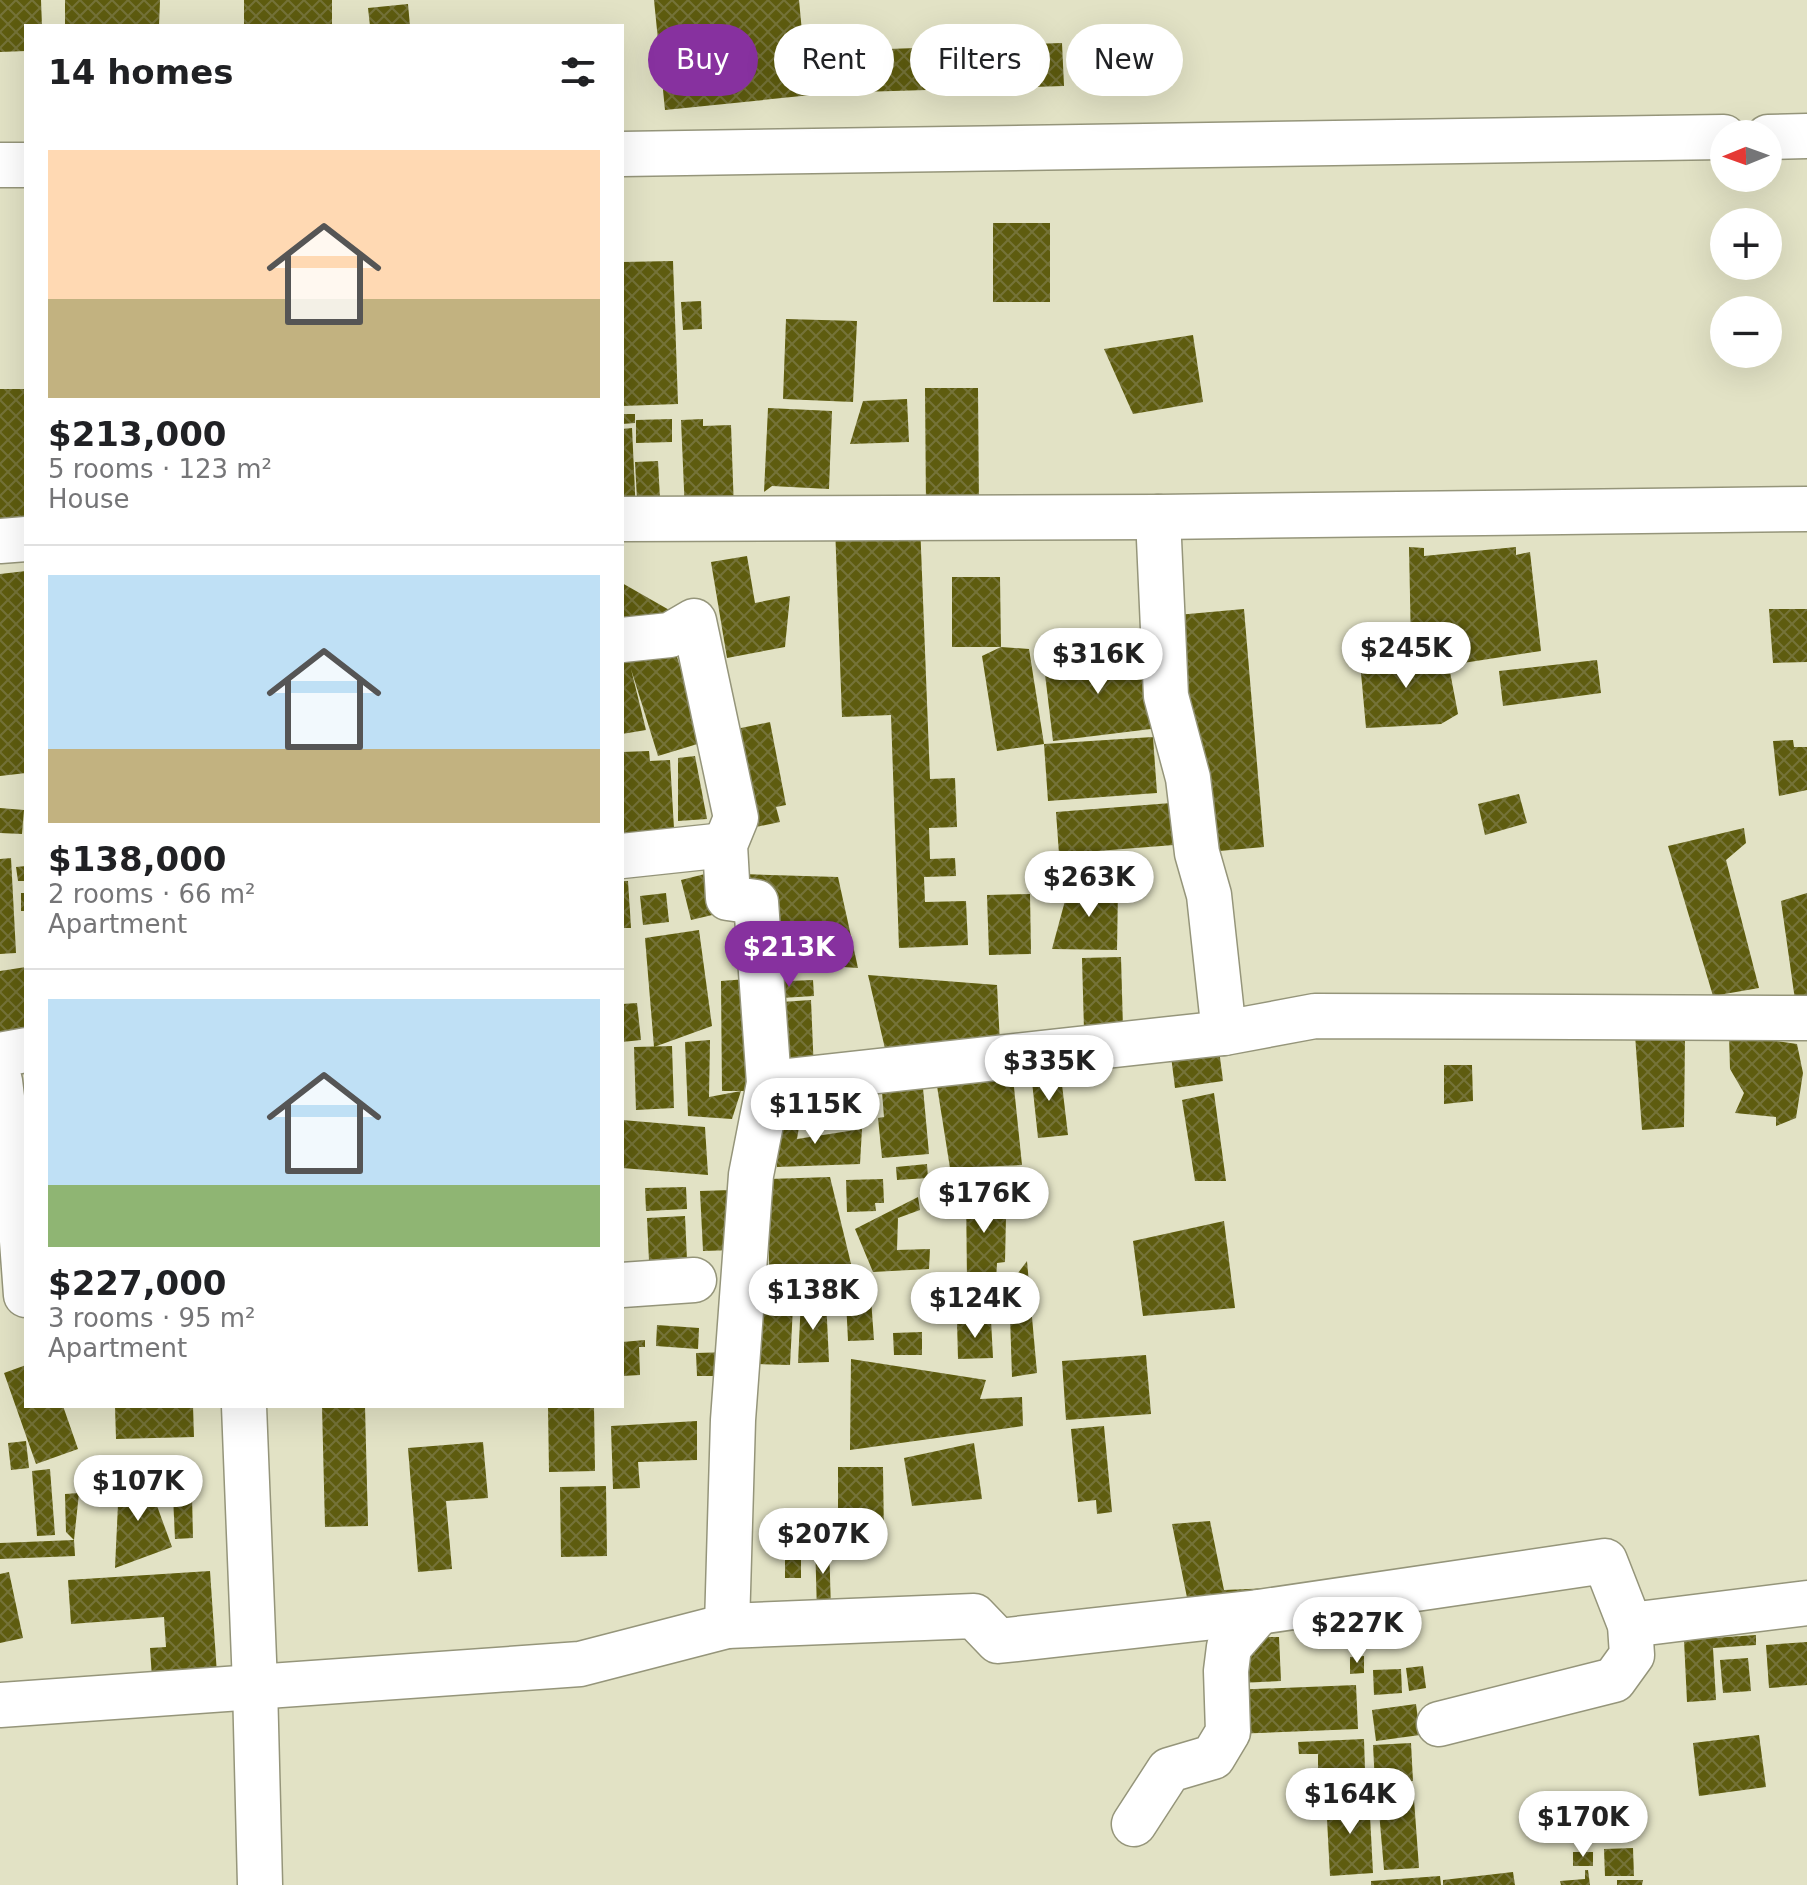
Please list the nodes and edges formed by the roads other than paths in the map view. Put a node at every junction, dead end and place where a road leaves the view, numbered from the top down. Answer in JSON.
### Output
{"nodes":[{"id":1,"x":1807,"y":136,"type":"edge"},
{"id":2,"x":1710,"y":137,"type":"edge"},
{"id":3,"x":1782,"y":137,"type":"edge"},
{"id":4,"x":624,"y":154,"type":"edge"},
{"id":5,"x":0,"y":165,"type":"edge"},
{"id":6,"x":24,"y":165,"type":"edge"},
{"id":7,"x":1807,"y":509,"type":"edge"},
{"id":8,"x":1158,"y":517,"type":"junction"},
{"id":9,"x":624,"y":519,"type":"edge"},
{"id":10,"x":24,"y":539,"type":"edge"},
{"id":11,"x":0,"y":541,"type":"edge"},
{"id":12,"x":624,"y":640,"type":"edge"},
{"id":13,"x":725,"y":845,"type":"junction"},
{"id":14,"x":624,"y":856,"type":"edge"},
{"id":15,"x":1807,"y":1018,"type":"edge"},
{"id":16,"x":1224,"y":1033,"type":"junction"},
{"id":17,"x":24,"y":1050,"type":"edge"},
{"id":18,"x":0,"y":1055,"type":"edge"},
{"id":19,"x":0,"y":1081,"type":"edge"},
{"id":20,"x":769,"y":1083,"type":"junction"},
{"id":21,"x":24,"y":1268,"type":"edge"},
{"id":22,"x":694,"y":1280,"type":"dead end"},
{"id":23,"x":624,"y":1285,"type":"edge"},
{"id":24,"x":244,"y":1408,"type":"edge"},
{"id":25,"x":1807,"y":1603,"type":"edge"},
{"id":26,"x":1259,"y":1612,"type":"junction"},
{"id":27,"x":1630,"y":1625,"type":"junction"},
{"id":28,"x":727,"y":1626,"type":"junction"},
{"id":29,"x":255,"y":1685,"type":"junction"},
{"id":30,"x":0,"y":1705,"type":"edge"},
{"id":31,"x":1439,"y":1724,"type":"dead end"},
{"id":32,"x":1134,"y":1824,"type":"dead end"},
{"id":33,"x":260,"y":1885,"type":"edge"}],
"edges":[{"from":1,"to":3,"type":"street"},
{"from":2,"to":4,"type":"street"},
{"from":5,"to":6,"type":"street"},
{"from":7,"to":8,"type":"street"},
{"from":8,"to":9,"type":"street"},
{"from":8,"to":16,"type":"street"},
{"from":10,"to":11,"type":"street"},
{"from":12,"to":13,"type":"street"},
{"from":13,"to":14,"type":"street"},
{"from":13,"to":20,"type":"street"},
{"from":15,"to":16,"type":"street"},
{"from":16,"to":20,"type":"street"},
{"from":17,"to":18,"type":"street"},
{"from":19,"to":21,"type":"street"},
{"from":20,"to":28,"type":"street"},
{"from":22,"to":23,"type":"street"},
{"from":24,"to":29,"type":"street"},
{"from":25,"to":27,"type":"street"},
{"from":26,"to":27,"type":"street"},
{"from":26,"to":28,"type":"street"},
{"from":26,"to":32,"type":"street"},
{"from":27,"to":31,"type":"street"},
{"from":28,"to":29,"type":"street"},
{"from":29,"to":30,"type":"street"},
{"from":29,"to":33,"type":"street"}]}
